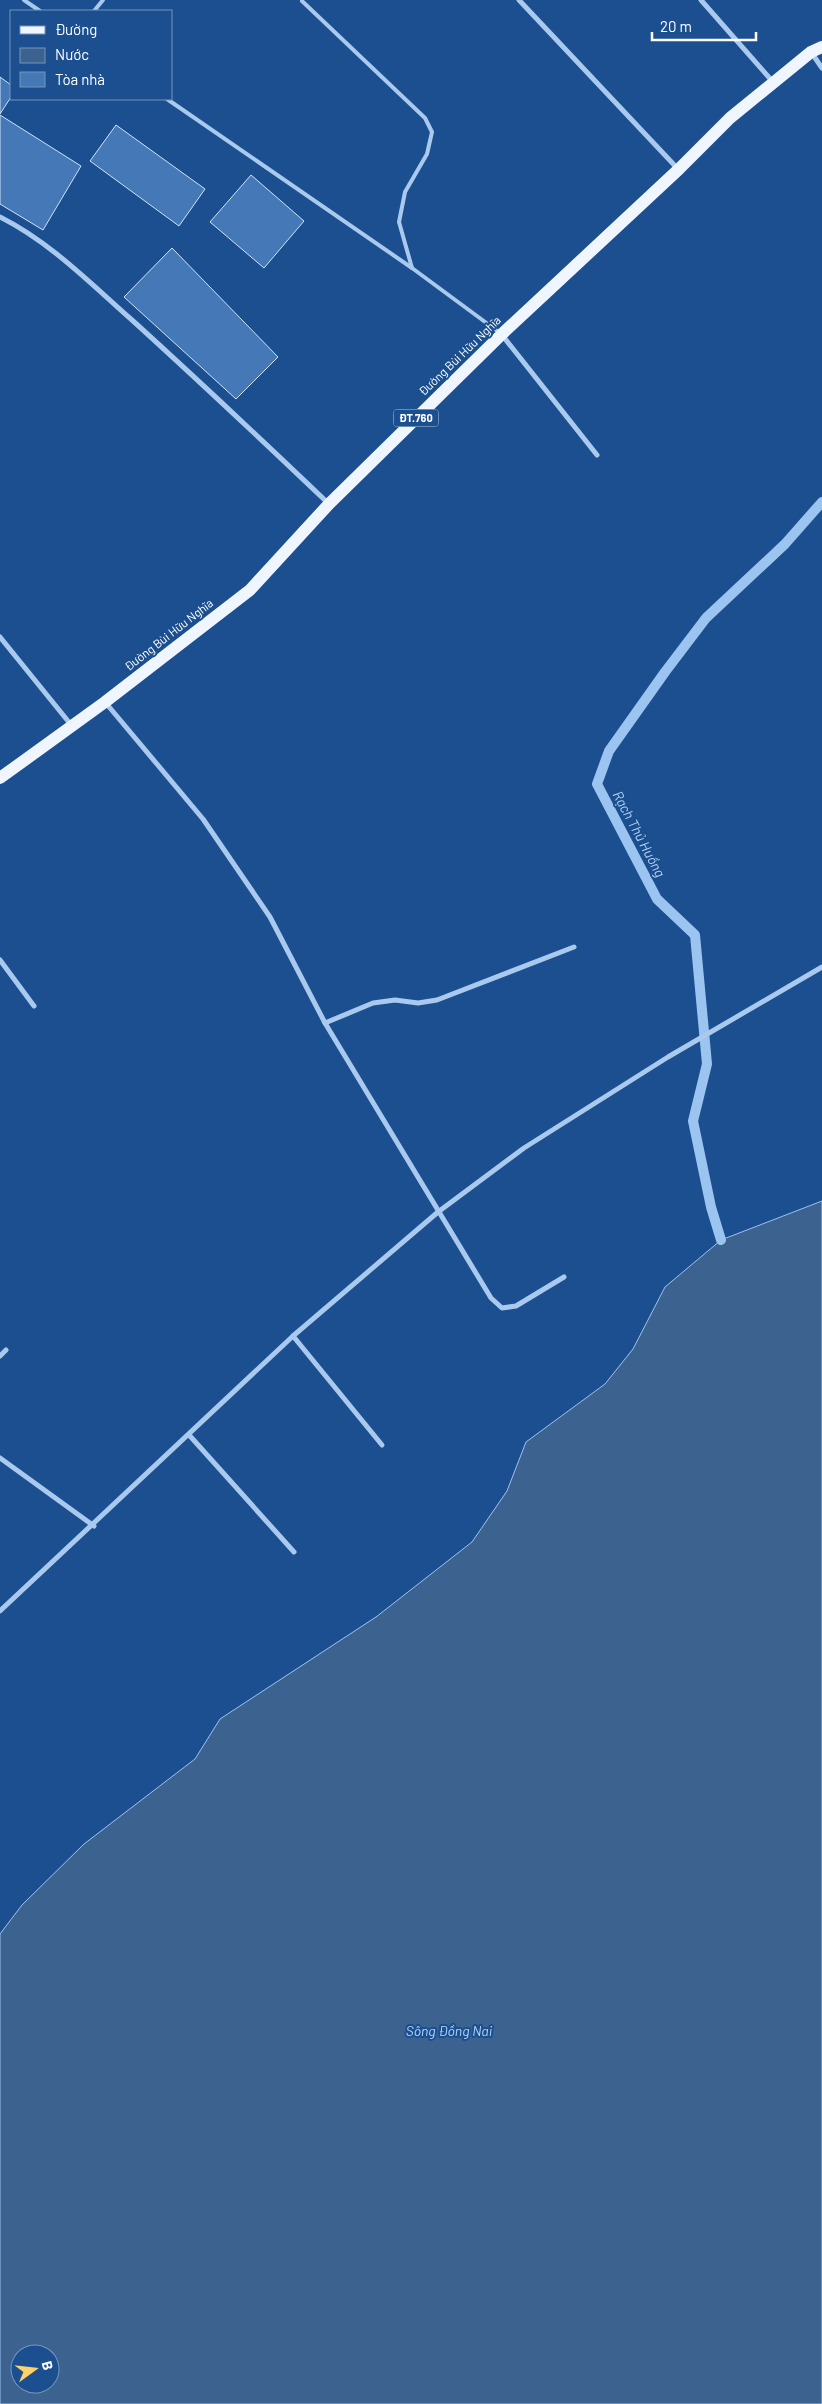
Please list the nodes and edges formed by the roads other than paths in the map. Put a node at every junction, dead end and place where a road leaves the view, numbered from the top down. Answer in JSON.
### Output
{"nodes":[{"id":1,"x":24,"y":0,"type":"edge"},
{"id":2,"x":519,"y":0,"type":"edge"},
{"id":3,"x":701,"y":0,"type":"edge"},
{"id":4,"x":302,"y":1,"type":"edge"},
{"id":5,"x":39,"y":10,"type":"edge"},
{"id":6,"x":816,"y":49,"type":"edge"},
{"id":7,"x":822,"y":68,"type":"edge"},
{"id":8,"x":773,"y":83,"type":"junction"},
{"id":9,"x":168,"y":100,"type":"edge"},
{"id":10,"x":679,"y":169,"type":"junction"},
{"id":11,"x":0,"y":217,"type":"edge"},
{"id":12,"x":412,"y":268,"type":"junction"},
{"id":13,"x":502,"y":334,"type":"junction"},
{"id":14,"x":597,"y":454,"type":"dead end"},
{"id":15,"x":329,"y":504,"type":"junction"},
{"id":16,"x":0,"y":637,"type":"edge"},
{"id":17,"x":105,"y":702,"type":"junction"},
{"id":18,"x":72,"y":726,"type":"junction"},
{"id":19,"x":0,"y":778,"type":"edge"},
{"id":20,"x":574,"y":947,"type":"dead end"},
{"id":21,"x":0,"y":960,"type":"edge"},
{"id":22,"x":822,"y":967,"type":"edge"},
{"id":23,"x":34,"y":1006,"type":"dead end"},
{"id":24,"x":325,"y":1023,"type":"junction"},
{"id":25,"x":438,"y":1212,"type":"junction"},
{"id":26,"x":564,"y":1277,"type":"dead end"},
{"id":27,"x":293,"y":1336,"type":"junction"},
{"id":28,"x":6,"y":1350,"type":"dead end"},
{"id":29,"x":0,"y":1356,"type":"edge"},
{"id":30,"x":190,"y":1436,"type":"junction"},
{"id":31,"x":382,"y":1445,"type":"dead end"},
{"id":32,"x":0,"y":1458,"type":"edge"},
{"id":33,"x":94,"y":1526,"type":"junction"},
{"id":34,"x":294,"y":1552,"type":"dead end"},
{"id":35,"x":0,"y":1611,"type":"edge"}],
"edges":[{"from":1,"to":5,"type":"lane"},
{"from":2,"to":10,"type":"street"},
{"from":3,"to":8,"type":"street"},
{"from":4,"to":12,"type":"lane"},
{"from":6,"to":7,"type":"street"},
{"from":6,"to":8,"type":"main road","name":"Đường Bùi Hữu Nghĩa","number":"ĐT.760"},
{"from":8,"to":10,"type":"main road","name":"Đường Bùi Hữu Nghĩa","number":"ĐT.760"},
{"from":9,"to":12,"type":"lane"},
{"from":10,"to":13,"type":"main road","name":"Đường Bùi Hữu Nghĩa","number":"ĐT.760"},
{"from":11,"to":15,"type":"street"},
{"from":12,"to":13,"type":"lane"},
{"from":13,"to":14,"type":"street"},
{"from":13,"to":15,"type":"main road","name":"Đường Bùi Hữu Nghĩa","number":"ĐT.760"},
{"from":15,"to":17,"type":"main road","name":"Đường Bùi Hữu Nghĩa","number":"ĐT.760"},
{"from":16,"to":18,"type":"street"},
{"from":17,"to":18,"type":"main road","name":"Đường Bùi Hữu Nghĩa","number":"ĐT.760"},
{"from":17,"to":24,"type":"street"},
{"from":18,"to":19,"type":"main road","name":"Đường Bùi Hữu Nghĩa","number":"ĐT.760"},
{"from":20,"to":24,"type":"street"},
{"from":21,"to":23,"type":"street"},
{"from":22,"to":25,"type":"street"},
{"from":24,"to":25,"type":"street"},
{"from":25,"to":26,"type":"street"},
{"from":25,"to":27,"type":"street"},
{"from":27,"to":30,"type":"street"},
{"from":27,"to":31,"type":"street"},
{"from":28,"to":29,"type":"street"},
{"from":30,"to":33,"type":"street"},
{"from":30,"to":34,"type":"street"},
{"from":32,"to":33,"type":"street"},
{"from":33,"to":35,"type":"street"}]}
